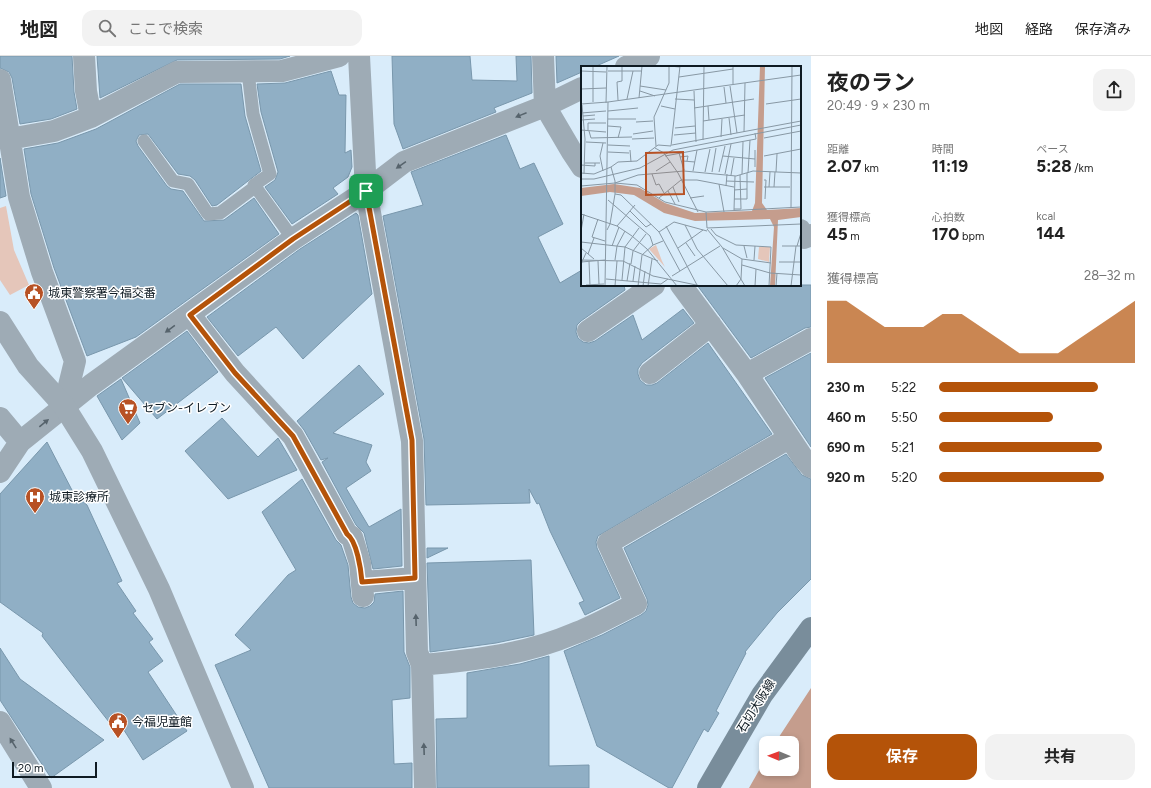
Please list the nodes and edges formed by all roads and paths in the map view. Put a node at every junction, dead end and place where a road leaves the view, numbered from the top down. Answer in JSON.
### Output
{"nodes":[{"id":1,"x":84,"y":56,"type":"edge"},
{"id":2,"x":339,"y":56,"type":"edge"},
{"id":3,"x":359,"y":56,"type":"edge"},
{"id":4,"x":543,"y":56,"type":"edge"},
{"id":5,"x":649,"y":56,"type":"edge"},
{"id":6,"x":176,"y":64,"type":"edge"},
{"id":7,"x":628,"y":66,"type":"edge"},
{"id":8,"x":248,"y":72,"type":"junction"},
{"id":9,"x":0,"y":80,"type":"edge"},
{"id":10,"x":581,"y":88,"type":"edge"},
{"id":11,"x":545,"y":106,"type":"junction"},
{"id":12,"x":91,"y":118,"type":"junction"},
{"id":13,"x":10,"y":139,"type":"junction"},
{"id":14,"x":144,"y":141,"type":"dead end"},
{"id":15,"x":581,"y":165,"type":"edge"},
{"id":16,"x":255,"y":187,"type":"junction"},
{"id":17,"x":366,"y":191,"type":"junction"},
{"id":18,"x":801,"y":232,"type":"edge"},
{"id":19,"x":811,"y":235,"type":"edge"},
{"id":20,"x":293,"y":239,"type":"junction"},
{"id":21,"x":653,"y":286,"type":"edge"},
{"id":22,"x":682,"y":286,"type":"edge"},
{"id":23,"x":190,"y":315,"type":"junction"},
{"id":24,"x":0,"y":322,"type":"edge"},
{"id":25,"x":711,"y":325,"type":"junction"},
{"id":26,"x":588,"y":331,"type":"dead end"},
{"id":27,"x":811,"y":339,"type":"edge"},
{"id":28,"x":650,"y":373,"type":"dead end"},
{"id":29,"x":747,"y":374,"type":"junction"},
{"id":30,"x":64,"y":406,"type":"junction"},
{"id":31,"x":0,"y":418,"type":"edge"},
{"id":32,"x":789,"y":438,"type":"junction"},
{"id":33,"x":20,"y":442,"type":"junction"},
{"id":34,"x":811,"y":467,"type":"edge"},
{"id":35,"x":0,"y":472,"type":"edge"},
{"id":36,"x":415,"y":578,"type":"junction"},
{"id":37,"x":811,"y":628,"type":"edge"},
{"id":38,"x":422,"y":665,"type":"junction"},
{"id":39,"x":0,"y":722,"type":"edge"},
{"id":40,"x":42,"y":788,"type":"edge"},
{"id":41,"x":243,"y":788,"type":"edge"},
{"id":42,"x":425,"y":788,"type":"edge"},
{"id":43,"x":708,"y":788,"type":"edge"}],
"edges":[{"from":1,"to":12,"type":"street"},
{"from":2,"to":8,"type":"street"},
{"from":3,"to":17,"type":"street"},
{"from":4,"to":11,"type":"street"},
{"from":5,"to":7,"type":"street"},
{"from":6,"to":8,"type":"street"},
{"from":6,"to":12,"type":"street"},
{"from":8,"to":16,"type":"lane"},
{"from":9,"to":13,"type":"street"},
{"from":10,"to":11,"type":"street"},
{"from":11,"to":15,"type":"street"},
{"from":11,"to":17,"type":"street","one_way":true},
{"from":12,"to":13,"type":"street"},
{"from":13,"to":30,"type":"street"},
{"from":14,"to":16,"type":"lane"},
{"from":16,"to":20,"type":"lane"},
{"from":17,"to":20,"type":"street"},
{"from":17,"to":36,"type":"street"},
{"from":18,"to":19,"type":"street"},
{"from":20,"to":23,"type":"street"},
{"from":21,"to":26,"type":"street"},
{"from":22,"to":25,"type":"street"},
{"from":23,"to":30,"type":"street","one_way":true},
{"from":23,"to":36,"type":"street"},
{"from":24,"to":30,"type":"street"},
{"from":25,"to":28,"type":"street"},
{"from":25,"to":29,"type":"street"},
{"from":27,"to":29,"type":"street"},
{"from":29,"to":32,"type":"street"},
{"from":33,"to":30,"type":"street","one_way":true},
{"from":30,"to":41,"type":"street"},
{"from":31,"to":33,"type":"street"},
{"from":32,"to":34,"type":"street"},
{"from":32,"to":38,"type":"street"},
{"from":33,"to":35,"type":"street"},
{"from":38,"to":36,"type":"street","one_way":true},
{"from":37,"to":43,"type":"main road","name":"石切大阪線"},
{"from":42,"to":38,"type":"street","one_way":true},
{"from":40,"to":39,"type":"street","one_way":true}]}
